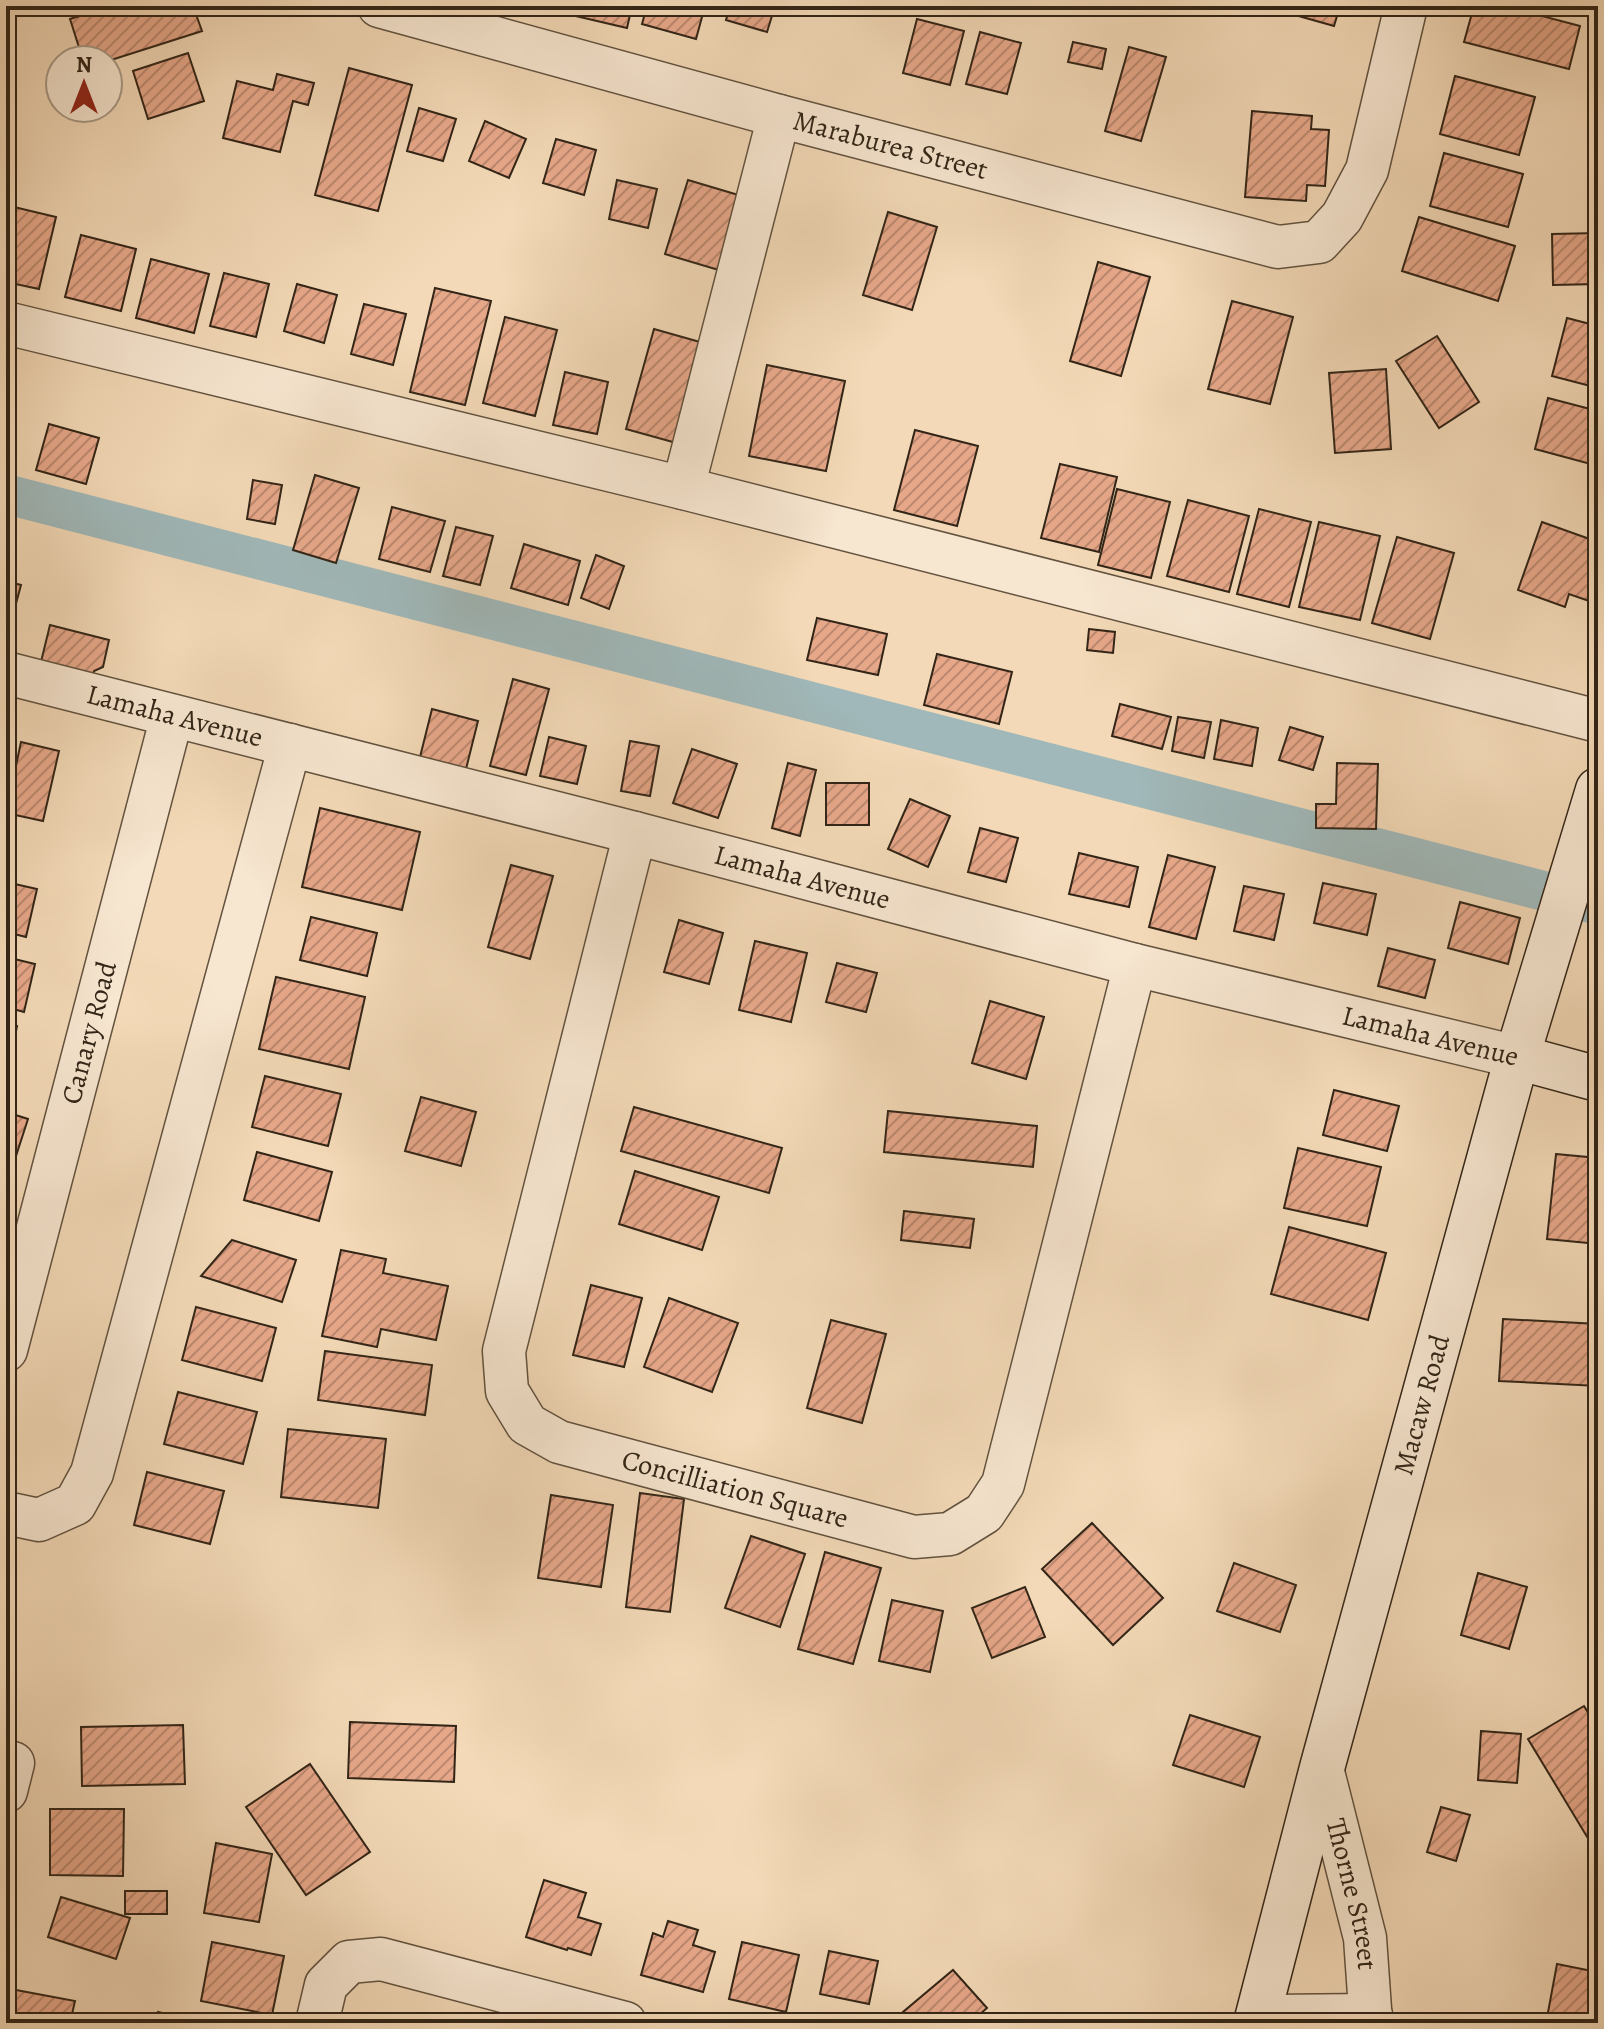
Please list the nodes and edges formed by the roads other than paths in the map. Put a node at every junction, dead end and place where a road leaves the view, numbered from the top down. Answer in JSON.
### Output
{"nodes":[{"id":1,"x":379,"y":6,"type":"edge"},
{"id":2,"x":1406,"y":6,"type":"edge"},
{"id":3,"x":779,"y":116,"type":"junction"},
{"id":4,"x":6,"y":323,"type":"edge"},
{"id":5,"x":683,"y":488,"type":"junction"},
{"id":6,"x":6,"y":673,"type":"edge"},
{"id":7,"x":172,"y":716,"type":"junction"},
{"id":8,"x":1598,"y":721,"type":"edge"},
{"id":9,"x":290,"y":745,"type":"junction"},
{"id":10,"x":1598,"y":790,"type":"edge"},
{"id":11,"x":635,"y":833,"type":"junction"},
{"id":12,"x":1135,"y":965,"type":"junction"},
{"id":13,"x":1517,"y":1057,"type":"junction"},
{"id":14,"x":1598,"y":1079,"type":"edge"},
{"id":15,"x":14,"y":1292,"type":"edge"},
{"id":16,"x":6,"y":1350,"type":"edge"},
{"id":17,"x":6,"y":1513,"type":"edge"},
{"id":18,"x":1322,"y":1768,"type":"junction"},
{"id":19,"x":1371,"y":2019,"type":"edge"},
{"id":20,"x":1257,"y":2020,"type":"edge"},
{"id":21,"x":317,"y":2023,"type":"edge"},
{"id":22,"x":625,"y":2023,"type":"edge"}],
"edges":[{"from":1,"to":3,"type":"street","name":"Maraburea Street"},
{"from":2,"to":3,"type":"street","name":"Maraburea Street"},
{"from":3,"to":5,"type":"street"},
{"from":4,"to":5,"type":"street"},
{"from":5,"to":8,"type":"street"},
{"from":6,"to":7,"type":"street","name":"Lamaha Avenue"},
{"from":7,"to":9,"type":"street","name":"Lamaha Avenue"},
{"from":7,"to":15,"type":"street","name":"Canary Road"},
{"from":9,"to":11,"type":"street","name":"Lamaha Avenue"},
{"from":9,"to":17,"type":"street"},
{"from":10,"to":13,"type":"street","name":"Macaw Road"},
{"from":11,"to":12,"type":"street","name":"Lamaha Avenue"},
{"from":11,"to":12,"type":"street","name":"Concilliation Square"},
{"from":12,"to":13,"type":"street","name":"Lamaha Avenue"},
{"from":13,"to":14,"type":"street","name":"Lamaha Avenue"},
{"from":13,"to":18,"type":"street","name":"Macaw Road"},
{"from":15,"to":16,"type":"street","name":"Canary Road"},
{"from":18,"to":19,"type":"street","name":"Thorne Street"},
{"from":18,"to":20,"type":"street","name":"Macaw Road"},
{"from":19,"to":20,"type":"street"},
{"from":21,"to":22,"type":"street"}]}
